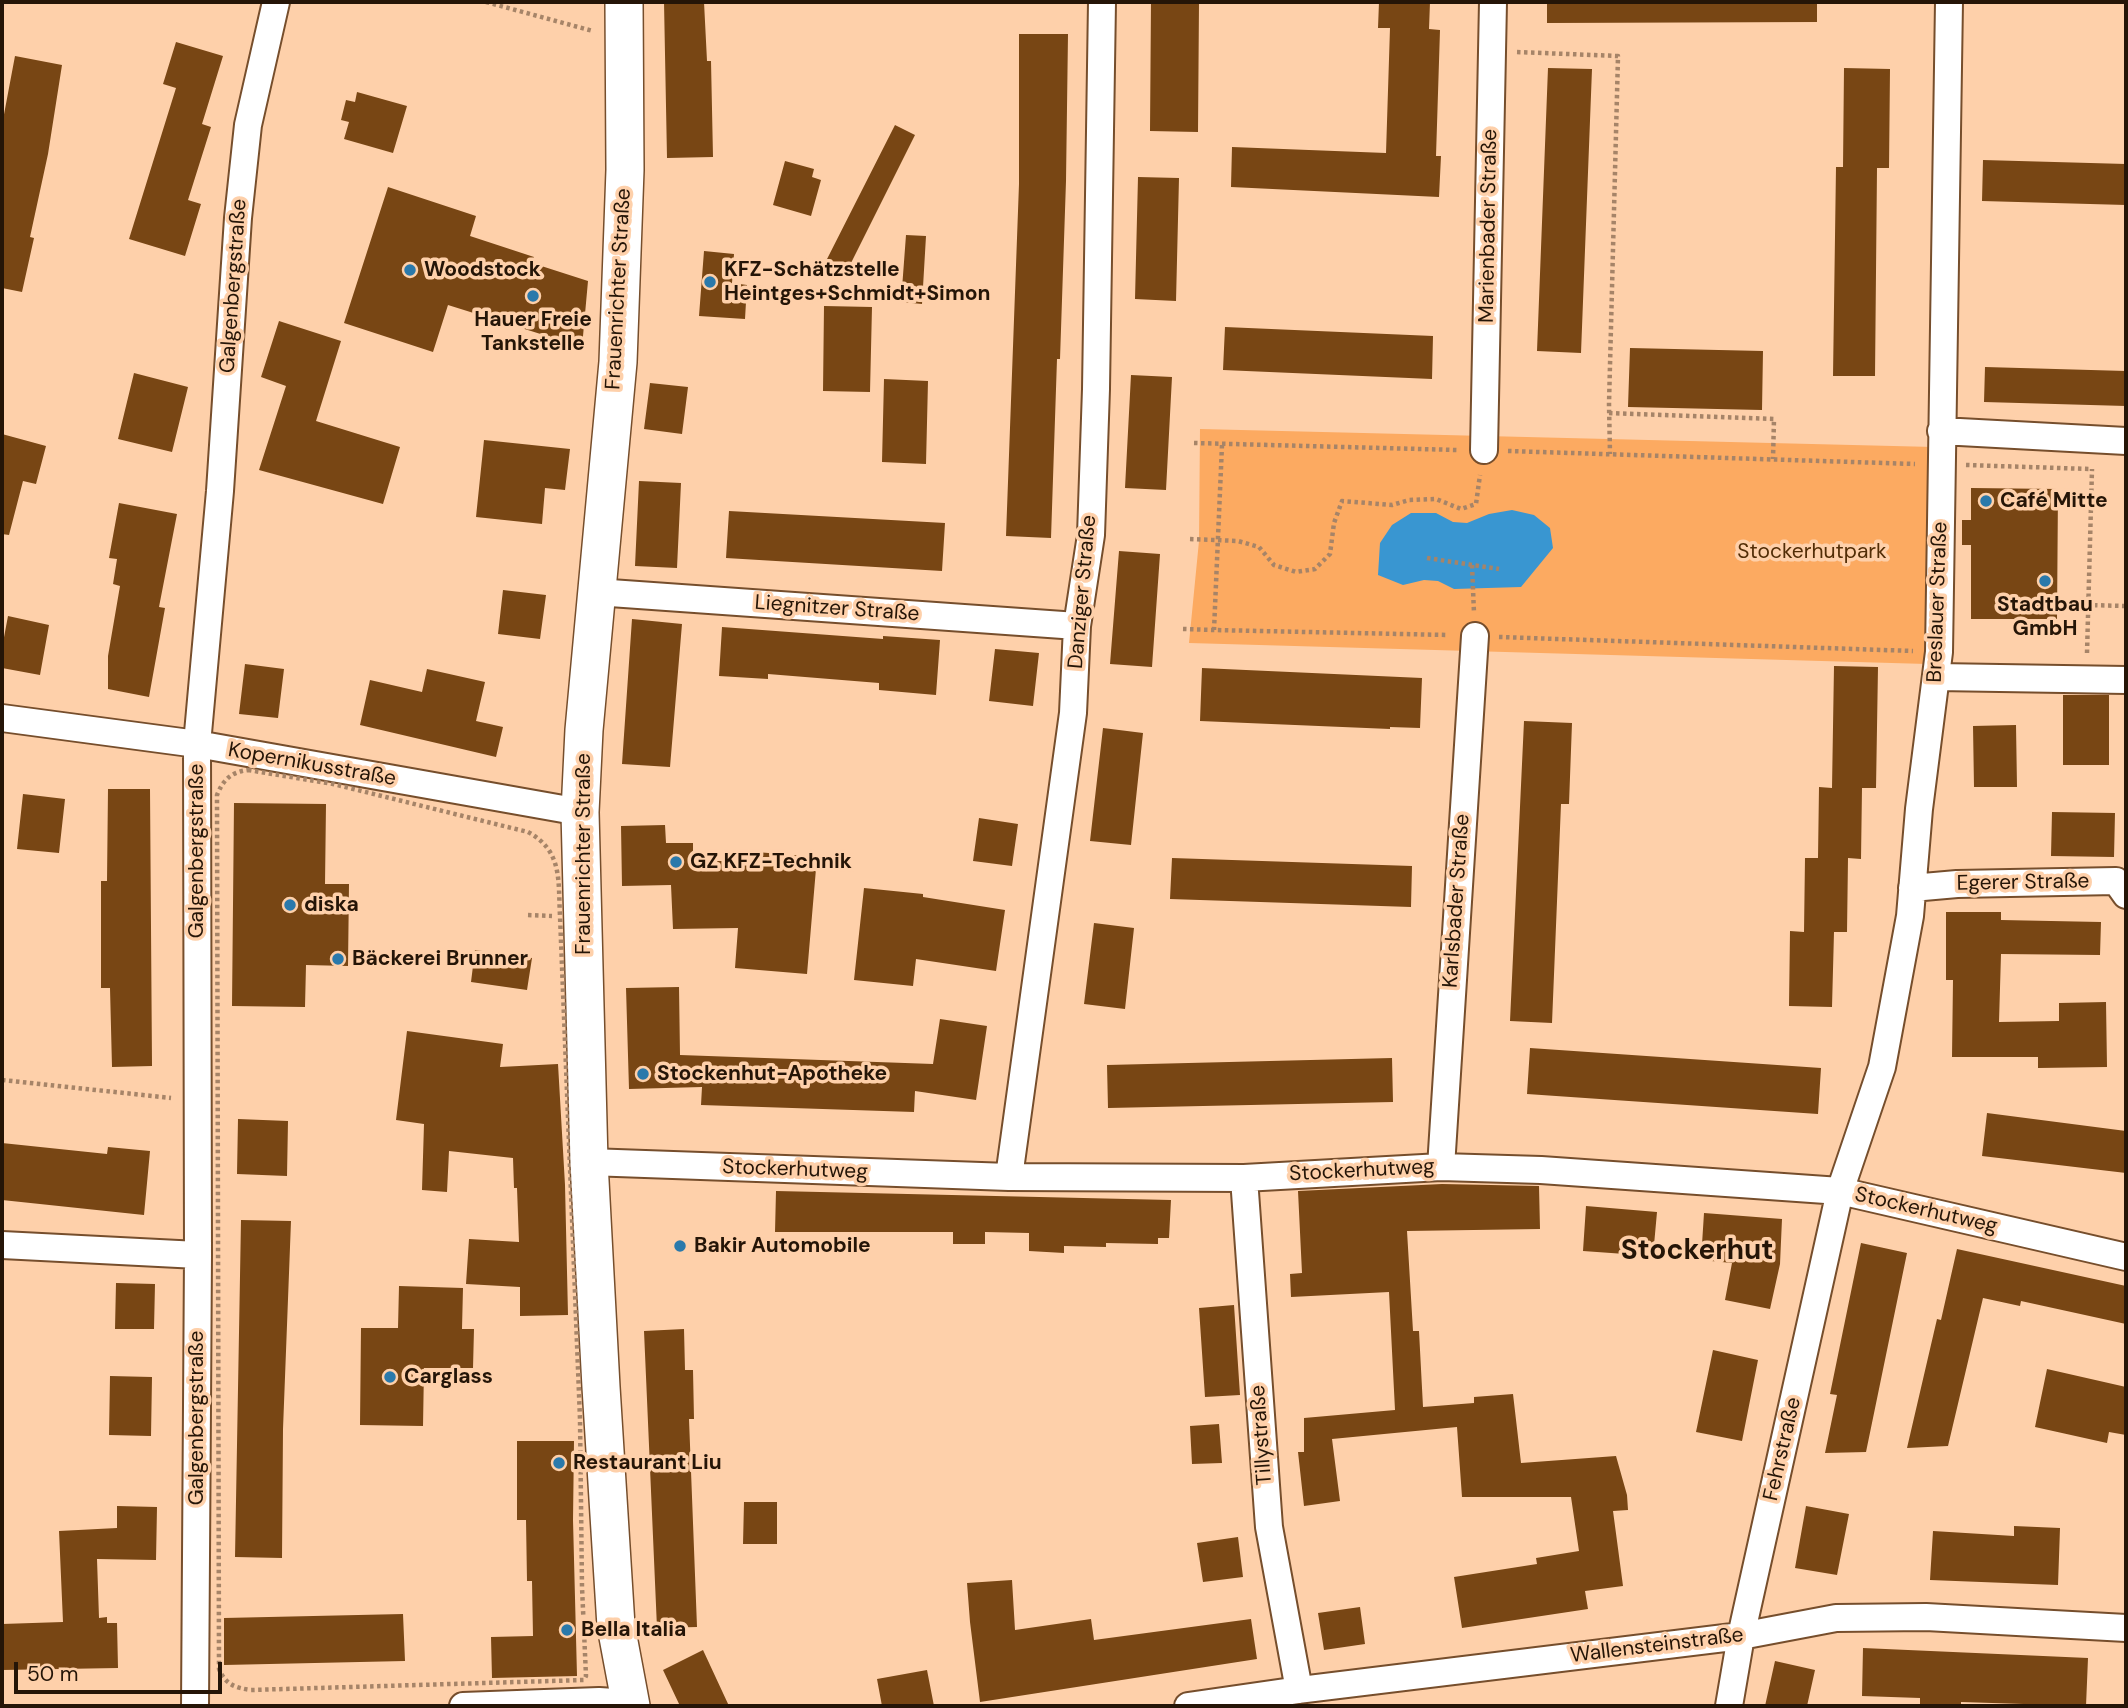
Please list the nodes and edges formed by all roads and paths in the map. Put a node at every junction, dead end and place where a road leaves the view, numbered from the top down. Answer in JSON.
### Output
{"nodes":[{"id":1,"x":276,"y":2,"type":"edge"},
{"id":2,"x":486,"y":2,"type":"edge"},
{"id":3,"x":624,"y":2,"type":"edge"},
{"id":4,"x":1102,"y":2,"type":"edge"},
{"id":5,"x":1493,"y":2,"type":"edge"},
{"id":6,"x":1949,"y":2,"type":"edge"},
{"id":7,"x":625,"y":40,"type":"junction"},
{"id":8,"x":1492,"y":51,"type":"junction"},
{"id":9,"x":1609,"y":413,"type":"junction"},
{"id":10,"x":1941,"y":431,"type":"junction"},
{"id":11,"x":2126,"y":441,"type":"edge"},
{"id":12,"x":1194,"y":443,"type":"dead end"},
{"id":13,"x":1222,"y":445,"type":"junction"},
{"id":14,"x":1483,"y":450,"type":"junction"},
{"id":15,"x":1610,"y":454,"type":"junction"},
{"id":16,"x":1773,"y":459,"type":"junction"},
{"id":17,"x":1942,"y":465,"type":"junction"},
{"id":18,"x":2092,"y":469,"type":"junction"},
{"id":19,"x":2104,"y":469,"type":"dead end"},
{"id":20,"x":1190,"y":539,"type":"dead end"},
{"id":21,"x":1216,"y":540,"type":"junction"},
{"id":22,"x":1427,"y":558,"type":"dead end"},
{"id":23,"x":1472,"y":565,"type":"junction"},
{"id":24,"x":1499,"y":569,"type":"dead end"},
{"id":25,"x":1473,"y":590,"type":"dead end"},
{"id":26,"x":596,"y":593,"type":"junction"},
{"id":27,"x":2087,"y":605,"type":"junction"},
{"id":28,"x":2126,"y":606,"type":"edge"},
{"id":29,"x":1077,"y":626,"type":"junction"},
{"id":30,"x":1183,"y":629,"type":"dead end"},
{"id":31,"x":1214,"y":630,"type":"junction"},
{"id":32,"x":1475,"y":636,"type":"junction"},
{"id":33,"x":2073,"y":654,"type":"dead end"},
{"id":34,"x":2087,"y":654,"type":"junction"},
{"id":35,"x":2100,"y":655,"type":"dead end"},
{"id":36,"x":1938,"y":665,"type":"junction"},
{"id":37,"x":2126,"y":680,"type":"edge"},
{"id":38,"x":2,"y":718,"type":"edge"},
{"id":39,"x":197,"y":744,"type":"junction"},
{"id":40,"x":580,"y":812,"type":"junction"},
{"id":41,"x":528,"y":832,"type":"dead end"},
{"id":42,"x":1912,"y":888,"type":"junction"},
{"id":43,"x":2126,"y":895,"type":"edge"},
{"id":44,"x":528,"y":915,"type":"dead end"},
{"id":45,"x":560,"y":916,"type":"dead end"},
{"id":46,"x":563,"y":1018,"type":"dead end"},
{"id":47,"x":2,"y":1080,"type":"edge"},
{"id":48,"x":198,"y":1101,"type":"junction"},
{"id":49,"x":589,"y":1163,"type":"junction"},
{"id":50,"x":1441,"y":1167,"type":"junction"},
{"id":51,"x":1009,"y":1177,"type":"junction"},
{"id":52,"x":1244,"y":1178,"type":"junction"},
{"id":53,"x":1840,"y":1191,"type":"junction"},
{"id":54,"x":2,"y":1245,"type":"edge"},
{"id":55,"x":198,"y":1255,"type":"junction"},
{"id":56,"x":2126,"y":1257,"type":"edge"},
{"id":57,"x":219,"y":1285,"type":"dead end"},
{"id":58,"x":2126,"y":1628,"type":"edge"},
{"id":59,"x":1741,"y":1636,"type":"junction"},
{"id":60,"x":218,"y":1660,"type":"dead end"},
{"id":61,"x":1299,"y":1690,"type":"junction"},
{"id":62,"x":631,"y":1705,"type":"edge"},
{"id":63,"x":195,"y":1706,"type":"edge"},
{"id":64,"x":463,"y":1706,"type":"edge"},
{"id":65,"x":1188,"y":1706,"type":"edge"},
{"id":66,"x":1729,"y":1706,"type":"edge"}],
"edges":[{"from":1,"to":39,"type":"street","name":"Galgenbergstraße"},
{"from":2,"to":7,"type":"path"},
{"from":3,"to":7,"type":"main road","name":"Frauenrichter Straße"},
{"from":4,"to":29,"type":"street","name":"Danziger Straße"},
{"from":5,"to":8,"type":"street","name":"Marienbader Straße"},
{"from":6,"to":10,"type":"street","name":"Breslauer Straße"},
{"from":7,"to":26,"type":"main road","name":"Frauenrichter Straße"},
{"from":8,"to":9,"type":"path"},
{"from":8,"to":14,"type":"street","name":"Marienbader Straße"},
{"from":9,"to":15,"type":"path"},
{"from":9,"to":16,"type":"path"},
{"from":10,"to":11,"type":"street"},
{"from":10,"to":17,"type":"street","name":"Breslauer Straße"},
{"from":12,"to":13,"type":"path"},
{"from":13,"to":14,"type":"path"},
{"from":13,"to":21,"type":"path"},
{"from":14,"to":15,"type":"path"},
{"from":14,"to":21,"type":"path"},
{"from":15,"to":16,"type":"path"},
{"from":16,"to":17,"type":"path"},
{"from":17,"to":18,"type":"path"},
{"from":17,"to":36,"type":"street","name":"Breslauer Straße"},
{"from":18,"to":19,"type":"path"},
{"from":18,"to":27,"type":"path"},
{"from":20,"to":21,"type":"path"},
{"from":21,"to":31,"type":"path"},
{"from":22,"to":23,"type":"path"},
{"from":23,"to":24,"type":"path"},
{"from":23,"to":25,"type":"path"},
{"from":26,"to":29,"type":"street","name":"Liegnitzer Straße"},
{"from":26,"to":40,"type":"main road","name":"Frauenrichter Straße"},
{"from":27,"to":28,"type":"path"},
{"from":27,"to":34,"type":"path"},
{"from":29,"to":51,"type":"street","name":"Danziger Straße"},
{"from":30,"to":31,"type":"path"},
{"from":31,"to":32,"type":"path"},
{"from":32,"to":36,"type":"path"},
{"from":32,"to":50,"type":"street","name":"Karlsbader Straße"},
{"from":33,"to":34,"type":"path"},
{"from":34,"to":35,"type":"path"},
{"from":36,"to":37,"type":"street"},
{"from":36,"to":42,"type":"street","name":"Breslauer Straße"},
{"from":38,"to":39,"type":"street","name":"Kopernikusstraße"},
{"from":39,"to":40,"type":"street","name":"Kopernikusstraße"},
{"from":39,"to":48,"type":"street","name":"Galgenbergstraße"},
{"from":40,"to":49,"type":"main road","name":"Frauenrichter Straße"},
{"from":41,"to":57,"type":"path"},
{"from":42,"to":43,"type":"street","name":"Egerer Straße"},
{"from":42,"to":53,"type":"street","name":"Breslauer Straße"},
{"from":44,"to":45,"type":"path"},
{"from":46,"to":60,"type":"path"},
{"from":47,"to":48,"type":"path"},
{"from":48,"to":55,"type":"street","name":"Galgenbergstraße"},
{"from":49,"to":51,"type":"street","name":"Stockerhutweg"},
{"from":49,"to":62,"type":"main road","name":"Frauenrichter Straße"},
{"from":50,"to":52,"type":"street","name":"Stockerhutweg"},
{"from":50,"to":53,"type":"street","name":"Stockerhutweg"},
{"from":51,"to":52,"type":"street","name":"Stockerhutweg"},
{"from":52,"to":61,"type":"street","name":"Tillystraße"},
{"from":53,"to":56,"type":"street","name":"Stockerhutweg"},
{"from":53,"to":59,"type":"street","name":"Fehrstraße"},
{"from":54,"to":55,"type":"street"},
{"from":55,"to":63,"type":"street","name":"Galgenbergstraße"},
{"from":58,"to":59,"type":"street","name":"Wallensteinstraße"},
{"from":59,"to":61,"type":"street","name":"Wallensteinstraße"},
{"from":59,"to":66,"type":"street","name":"Fehrstraße"},
{"from":61,"to":65,"type":"street","name":"Wallensteinstraße"},
{"from":62,"to":64,"type":"street"}]}
